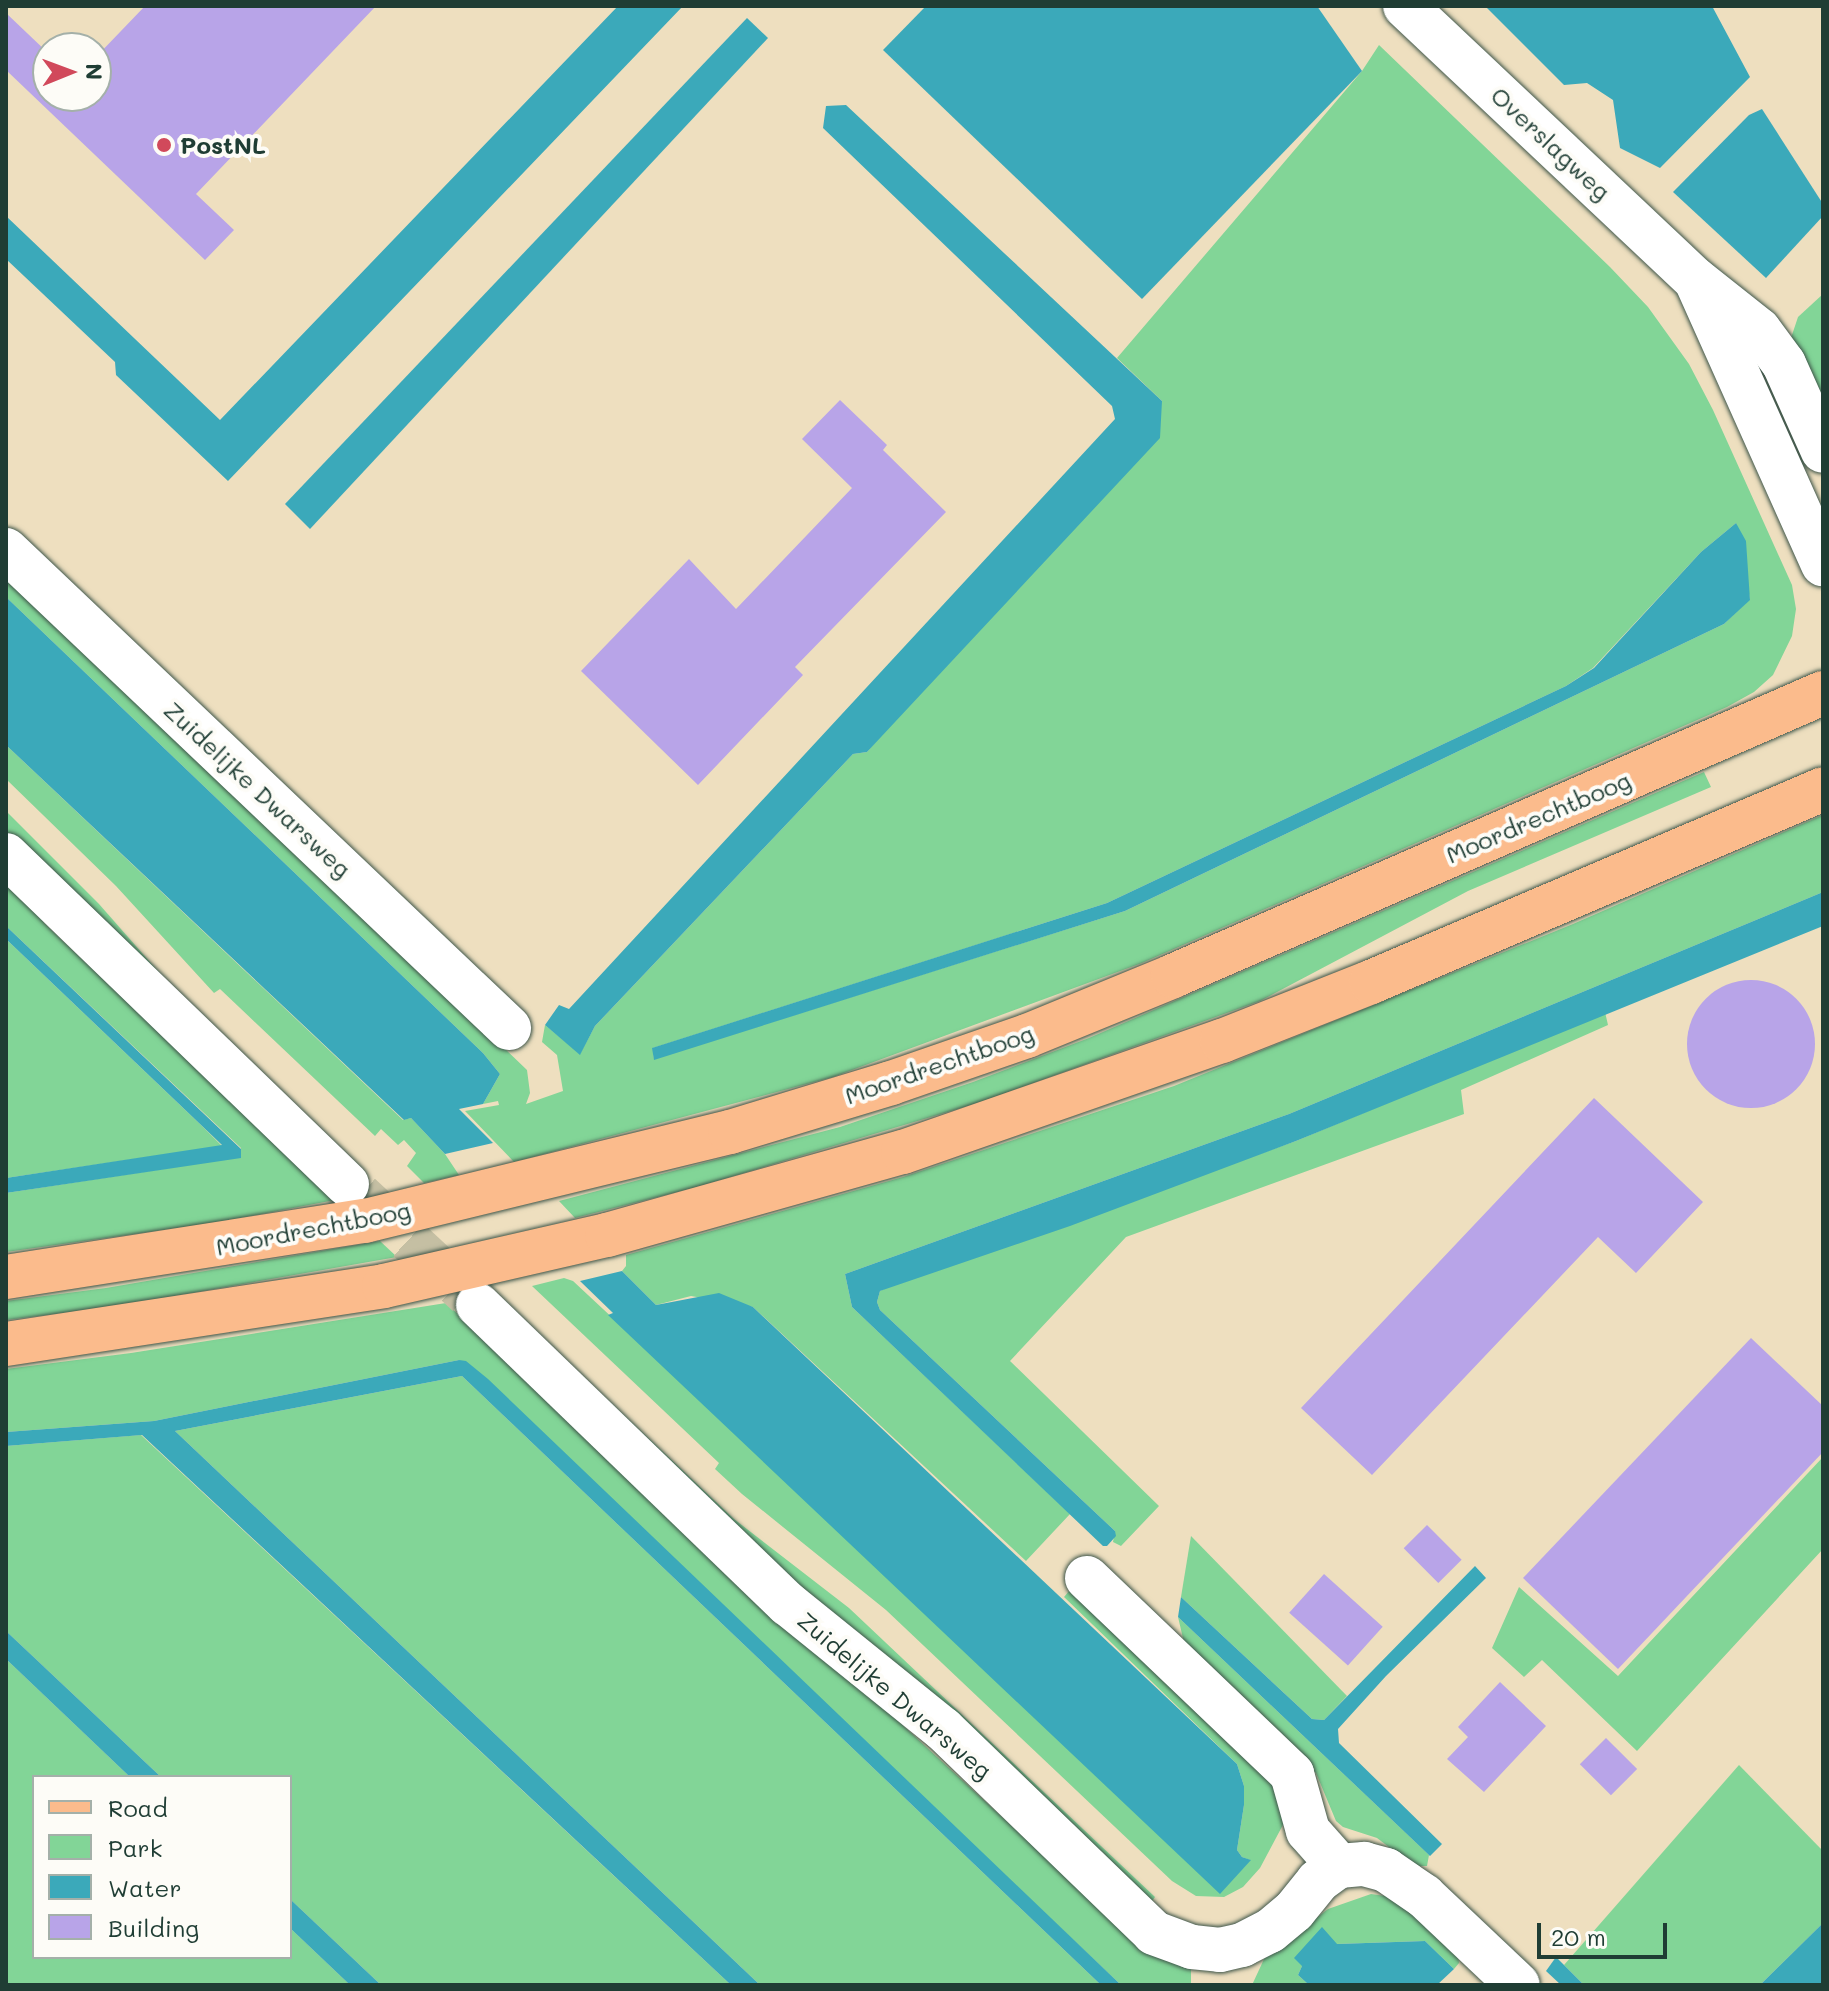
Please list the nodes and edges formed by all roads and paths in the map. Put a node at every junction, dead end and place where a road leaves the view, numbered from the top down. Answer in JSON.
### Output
{"nodes":[{"id":1,"x":1405,"y":6,"type":"edge"},
{"id":2,"x":1696,"y":280,"type":"junction"},
{"id":3,"x":1823,"y":451,"type":"edge"},
{"id":4,"x":6,"y":550,"type":"edge"},
{"id":5,"x":1823,"y":564,"type":"edge"},
{"id":6,"x":1823,"y":693,"type":"edge"},
{"id":7,"x":1823,"y":789,"type":"edge"},
{"id":8,"x":6,"y":855,"type":"edge"},
{"id":9,"x":509,"y":1028,"type":"dead end"},
{"id":10,"x":347,"y":1184,"type":"tunnel mouth"},
{"id":11,"x":6,"y":1277,"type":"edge"},
{"id":12,"x":478,"y":1305,"type":"tunnel mouth"},
{"id":13,"x":6,"y":1344,"type":"edge"},
{"id":14,"x":1087,"y":1578,"type":"dead end"},
{"id":15,"x":1339,"y":1866,"type":"junction"},
{"id":16,"x":1518,"y":1985,"type":"edge"}],
"edges":[{"from":1,"to":2,"type":"street","name":"Overslagweg"},
{"from":2,"to":3,"type":"street","name":"Overslagweg"},
{"from":2,"to":5,"type":"street","name":"Overslagweg"},
{"from":4,"to":9,"type":"street","name":"Zuidelijke Dwarsweg"},
{"from":6,"to":11,"type":"main road","name":"Moordrechtboog"},
{"from":7,"to":13,"type":"main road"},
{"from":8,"to":10,"type":"street"},
{"from":12,"to":15,"type":"street","name":"Zuidelijke Dwarsweg"},
{"from":14,"to":15,"type":"street"},
{"from":15,"to":16,"type":"street"}]}
